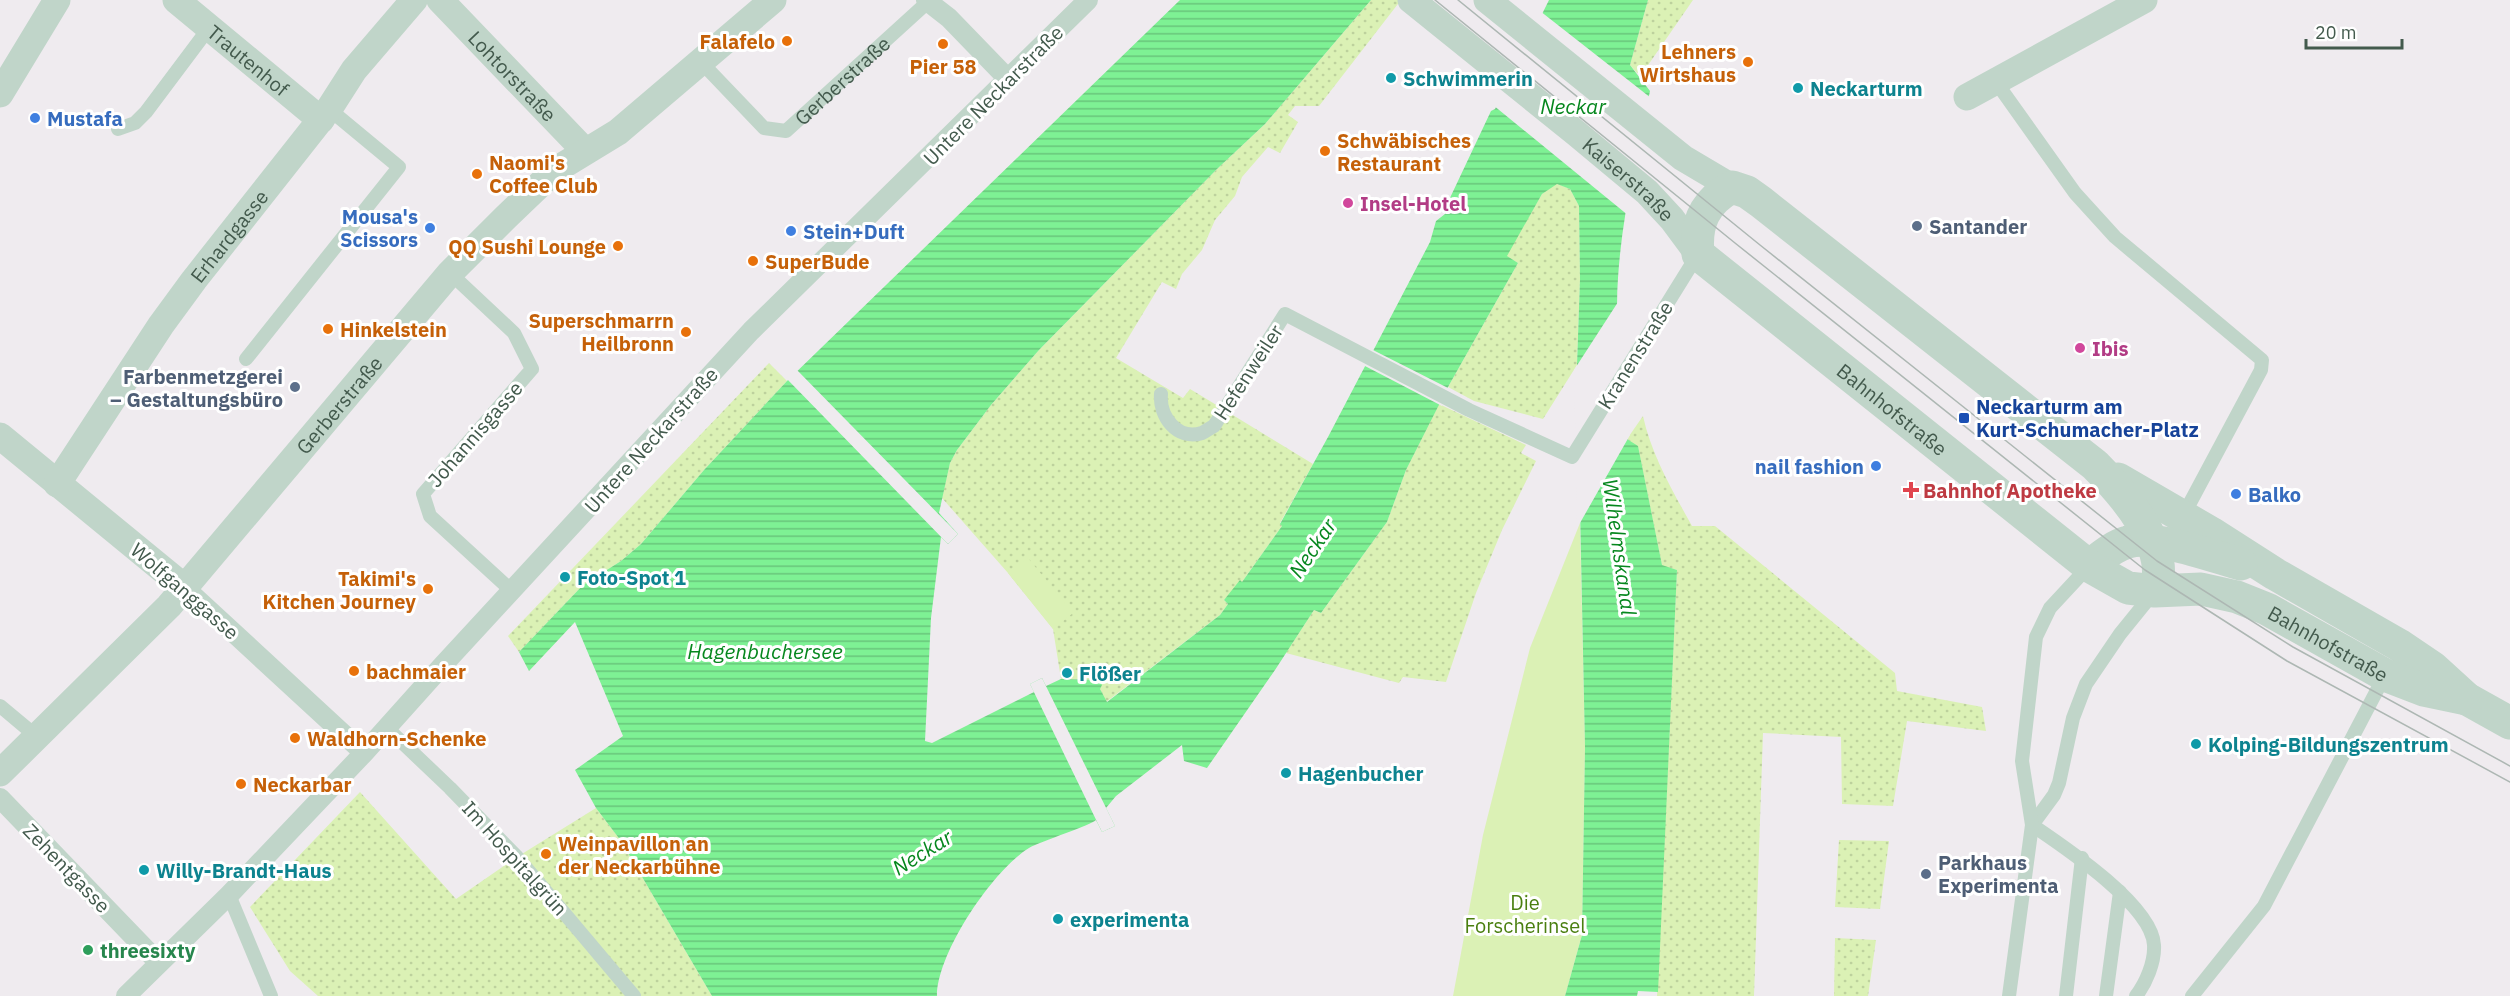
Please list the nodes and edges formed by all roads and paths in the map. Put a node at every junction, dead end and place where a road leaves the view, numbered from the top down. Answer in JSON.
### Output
{"nodes":[{"id":1,"x":57,"y":0,"type":"edge"},
{"id":2,"x":176,"y":0,"type":"edge"},
{"id":3,"x":414,"y":0,"type":"edge"},
{"id":4,"x":440,"y":0,"type":"edge"},
{"id":5,"x":1088,"y":0,"type":"edge"},
{"id":6,"x":1411,"y":0,"type":"edge"},
{"id":7,"x":1487,"y":0,"type":"edge"},
{"id":8,"x":2144,"y":0,"type":"edge"},
{"id":9,"x":771,"y":1,"type":"edge"},
{"id":10,"x":928,"y":1,"type":"edge"},
{"id":11,"x":209,"y":28,"type":"junction"},
{"id":12,"x":701,"y":62,"type":"junction"},
{"id":13,"x":1009,"y":80,"type":"junction"},
{"id":14,"x":1996,"y":82,"type":"junction"},
{"id":15,"x":0,"y":94,"type":"edge"},
{"id":16,"x":1967,"y":98,"type":"dead end"},
{"id":17,"x":325,"y":114,"type":"junction"},
{"id":18,"x":118,"y":129,"type":"dead end"},
{"id":19,"x":585,"y":151,"type":"junction"},
{"id":20,"x":1732,"y":187,"type":"junction"},
{"id":21,"x":1698,"y":254,"type":"junction"},
{"id":22,"x":450,"y":273,"type":"junction"},
{"id":23,"x":246,"y":359,"type":"dead end"},
{"id":24,"x":1161,"y":394,"type":"dead end"},
{"id":25,"x":0,"y":436,"type":"edge"},
{"id":26,"x":1572,"y":458,"type":"joint"},
{"id":27,"x":2095,"y":465,"type":"junction"},
{"id":28,"x":57,"y":484,"type":"junction"},
{"id":29,"x":2183,"y":516,"type":"junction"},
{"id":30,"x":2152,"y":542,"type":"junction"},
{"id":31,"x":2089,"y":566,"type":"junction"},
{"id":32,"x":2275,"y":574,"type":"junction"},
{"id":33,"x":184,"y":587,"type":"junction"},
{"id":34,"x":2155,"y":591,"type":"junction"},
{"id":35,"x":513,"y":592,"type":"junction"},
{"id":36,"x":2385,"y":675,"type":"junction"},
{"id":37,"x":2467,"y":699,"type":"junction"},
{"id":38,"x":0,"y":705,"type":"edge"},
{"id":39,"x":2510,"y":723,"type":"edge"},
{"id":40,"x":387,"y":728,"type":"junction"},
{"id":41,"x":36,"y":736,"type":"junction"},
{"id":42,"x":364,"y":753,"type":"junction"},
{"id":43,"x":0,"y":773,"type":"edge"},
{"id":44,"x":0,"y":798,"type":"edge"},
{"id":45,"x":2032,"y":825,"type":"junction"},
{"id":46,"x":2082,"y":858,"type":"junction"},
{"id":47,"x":2120,"y":892,"type":"junction"},
{"id":48,"x":229,"y":895,"type":"junction"},
{"id":49,"x":159,"y":963,"type":"junction"},
{"id":50,"x":126,"y":996,"type":"edge"},
{"id":51,"x":271,"y":996,"type":"edge"},
{"id":52,"x":634,"y":996,"type":"edge"},
{"id":53,"x":2009,"y":996,"type":"edge"},
{"id":54,"x":2066,"y":996,"type":"edge"},
{"id":55,"x":2106,"y":996,"type":"edge"},
{"id":56,"x":2136,"y":996,"type":"edge"},
{"id":57,"x":2192,"y":996,"type":"edge"}],
"edges":[{"from":1,"to":15,"type":"street"},
{"from":2,"to":11,"type":"street","name":"Trautenhof"},
{"from":3,"to":17,"type":"street","name":"Erhardgasse"},
{"from":4,"to":19,"type":"street","name":"Lohtorstraße"},
{"from":5,"to":13,"type":"street","name":"Untere Neckarstraße"},
{"from":6,"to":21,"type":"street","name":"Kaiserstraße"},
{"from":7,"to":20,"type":"street"},
{"from":8,"to":14,"type":"street"},
{"from":9,"to":12,"type":"street","name":"Gerberstraße"},
{"from":10,"to":12,"type":"lane","name":"Gerberstraße"},
{"from":10,"to":13,"type":"street","name":"Gerberstraße"},
{"from":11,"to":17,"type":"street","name":"Trautenhof"},
{"from":11,"to":18,"type":"lane"},
{"from":12,"to":19,"type":"street","name":"Gerberstraße"},
{"from":13,"to":35,"type":"street","name":"Untere Neckarstraße"},
{"from":14,"to":16,"type":"street"},
{"from":14,"to":29,"type":"lane"},
{"from":17,"to":23,"type":"lane"},
{"from":17,"to":28,"type":"street","name":"Erhardgasse"},
{"from":19,"to":22,"type":"street","name":"Gerberstraße"},
{"from":20,"to":21,"type":"street"},
{"from":20,"to":27,"type":"street","name":"Bahnhofstraße"},
{"from":21,"to":26,"type":"lane","name":"Kranenstraße"},
{"from":21,"to":31,"type":"street","name":"Bahnhofstraße"},
{"from":22,"to":33,"type":"street","name":"Gerberstraße"},
{"from":22,"to":35,"type":"lane","name":"Johannisgasse"},
{"from":24,"to":26,"type":"lane","name":"Hefenweiler"},
{"from":25,"to":28,"type":"street","name":"Wolfganggasse"},
{"from":27,"to":29,"type":"street","name":"Bahnhofstraße"},
{"from":27,"to":30,"type":"street","name":"Bahnhofstraße"},
{"from":28,"to":33,"type":"street","name":"Wolfganggasse"},
{"from":29,"to":32,"type":"street","name":"Bahnhofstraße"},
{"from":30,"to":31,"type":"street","name":"Bahnhofstraße"},
{"from":30,"to":32,"type":"street","name":"Bahnhofstraße"},
{"from":30,"to":34,"type":"street","name":"Bahnhofstraße"},
{"from":31,"to":34,"type":"street","name":"Bahnhofstraße"},
{"from":31,"to":45,"type":"lane"},
{"from":32,"to":37,"type":"street","name":"Bahnhofstraße"},
{"from":33,"to":41,"type":"street","name":"Gerberstraße"},
{"from":33,"to":42,"type":"street","name":"Wolfganggasse"},
{"from":34,"to":36,"type":"street","name":"Bahnhofstraße"},
{"from":34,"to":45,"type":"lane"},
{"from":35,"to":40,"type":"street","name":"Untere Neckarstraße"},
{"from":36,"to":37,"type":"street","name":"Bahnhofstraße"},
{"from":36,"to":57,"type":"lane"},
{"from":37,"to":39,"type":"street","name":"Bahnhofstraße"},
{"from":38,"to":41,"type":"lane"},
{"from":40,"to":42,"type":"street","name":"Untere Neckarstraße"},
{"from":40,"to":52,"type":"lane","name":"Im Hospitalgrün"},
{"from":41,"to":43,"type":"street","name":"Gerberstraße"},
{"from":42,"to":48,"type":"street","name":"Untere Neckarstraße"},
{"from":44,"to":49,"type":"street","name":"Zehentgasse"},
{"from":45,"to":46,"type":"lane"},
{"from":45,"to":53,"type":"lane"},
{"from":46,"to":47,"type":"lane"},
{"from":46,"to":54,"type":"lane"},
{"from":47,"to":55,"type":"lane"},
{"from":47,"to":56,"type":"lane"},
{"from":48,"to":49,"type":"street","name":"Untere Neckarstraße"},
{"from":48,"to":51,"type":"lane"},
{"from":49,"to":50,"type":"street","name":"Untere Neckarstraße"}]}
